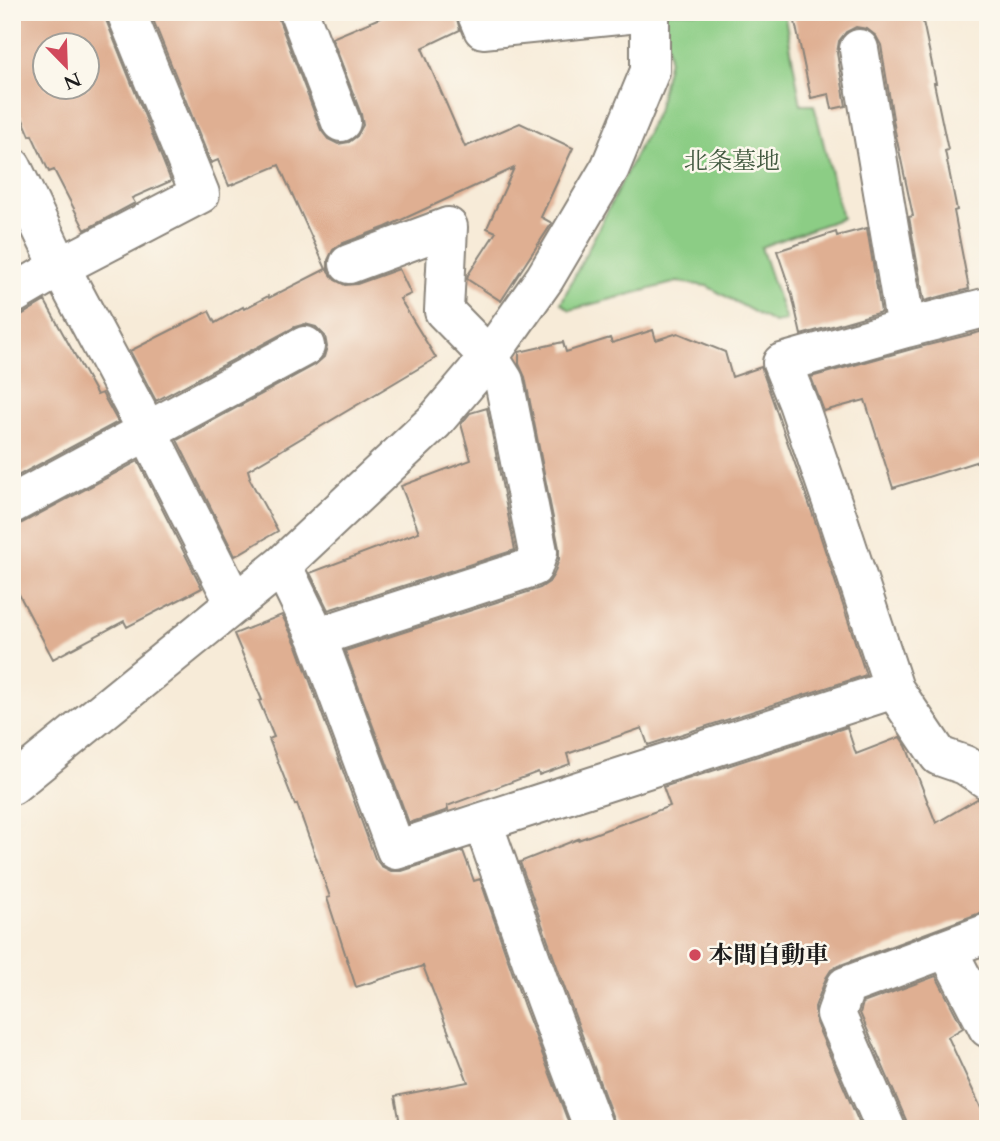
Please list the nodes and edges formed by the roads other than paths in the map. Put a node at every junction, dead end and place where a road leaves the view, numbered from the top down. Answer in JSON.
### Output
{"nodes":[{"id":1,"x":126,"y":12,"type":"edge"},
{"id":2,"x":299,"y":12,"type":"edge"},
{"id":3,"x":476,"y":12,"type":"edge"},
{"id":4,"x":649,"y":12,"type":"edge"},
{"id":5,"x":859,"y":49,"type":"dead end"},
{"id":6,"x":341,"y":122,"type":"dead end"},
{"id":7,"x":12,"y":167,"type":"edge"},
{"id":8,"x":349,"y":264,"type":"dead end"},
{"id":9,"x":60,"y":267,"type":"junction"},
{"id":10,"x":12,"y":295,"type":"edge"},
{"id":11,"x":988,"y":307,"type":"edge"},
{"id":12,"x":906,"y":328,"type":"junction"},
{"id":13,"x":305,"y":346,"type":"dead end"},
{"id":14,"x":489,"y":357,"type":"junction"},
{"id":15,"x":147,"y":430,"type":"junction"},
{"id":16,"x":12,"y":504,"type":"edge"},
{"id":17,"x":282,"y":565,"type":"junction"},
{"id":18,"x":235,"y":604,"type":"junction"},
{"id":19,"x":317,"y":637,"type":"junction"},
{"id":20,"x":894,"y":689,"type":"junction"},
{"id":21,"x":988,"y":780,"type":"edge"},
{"id":22,"x":12,"y":785,"type":"edge"},
{"id":23,"x":483,"y":823,"type":"junction"},
{"id":24,"x":988,"y":933,"type":"edge"},
{"id":25,"x":947,"y":949,"type":"junction"},
{"id":26,"x":988,"y":1028,"type":"edge"},
{"id":27,"x":594,"y":1129,"type":"edge"},
{"id":28,"x":886,"y":1129,"type":"edge"}],
"edges":[{"from":1,"to":9,"type":"street"},
{"from":2,"to":6,"type":"street"},
{"from":3,"to":4,"type":"street"},
{"from":4,"to":14,"type":"street"},
{"from":5,"to":12,"type":"street"},
{"from":7,"to":9,"type":"street"},
{"from":8,"to":14,"type":"street"},
{"from":9,"to":10,"type":"street"},
{"from":9,"to":15,"type":"street"},
{"from":11,"to":12,"type":"street"},
{"from":12,"to":20,"type":"street"},
{"from":13,"to":15,"type":"street"},
{"from":14,"to":17,"type":"street"},
{"from":14,"to":19,"type":"street"},
{"from":15,"to":16,"type":"street"},
{"from":15,"to":18,"type":"street"},
{"from":17,"to":18,"type":"street"},
{"from":17,"to":19,"type":"street"},
{"from":18,"to":22,"type":"street"},
{"from":19,"to":23,"type":"street"},
{"from":20,"to":21,"type":"street"},
{"from":20,"to":23,"type":"street"},
{"from":23,"to":27,"type":"street"},
{"from":24,"to":25,"type":"street"},
{"from":25,"to":26,"type":"street"},
{"from":25,"to":28,"type":"street"}]}
